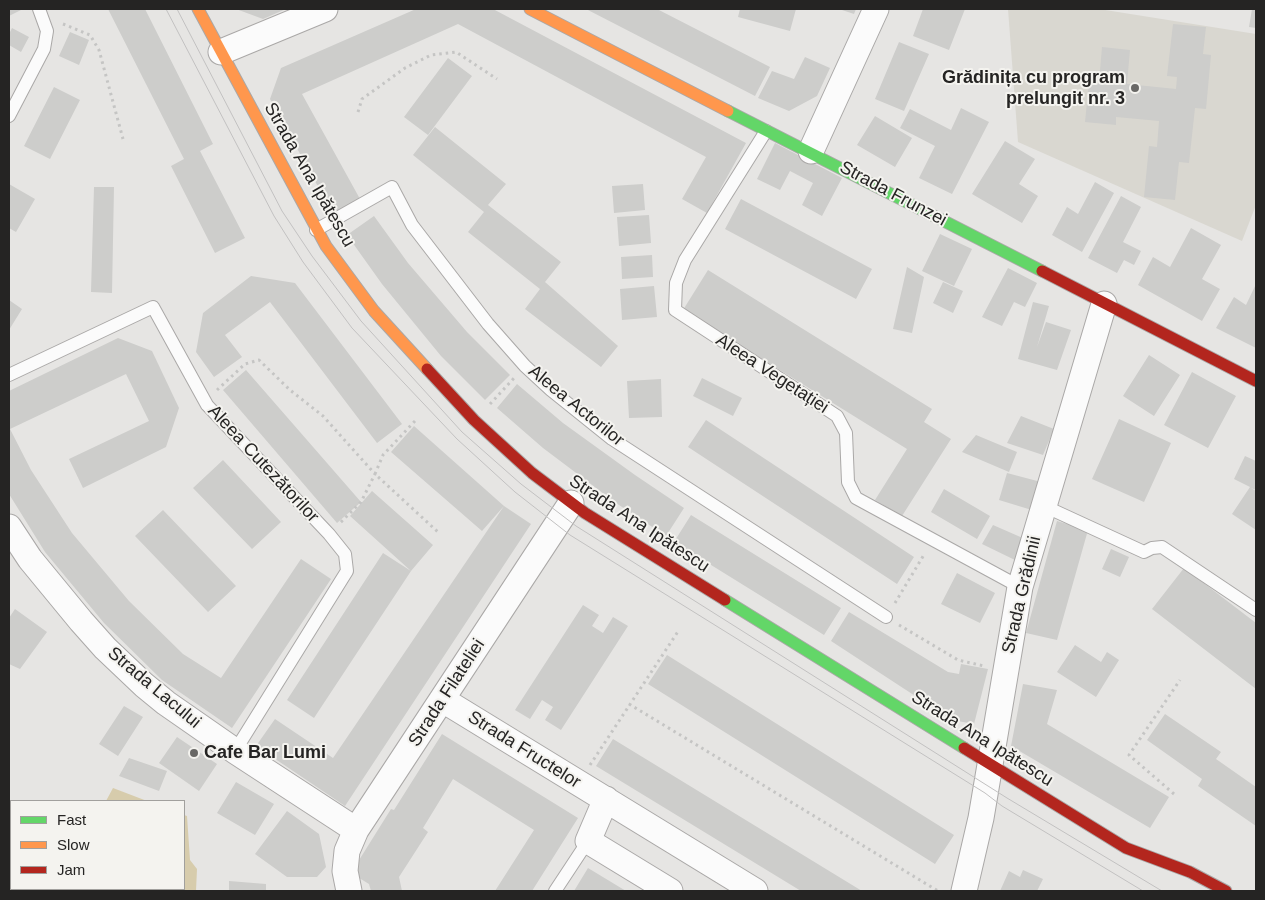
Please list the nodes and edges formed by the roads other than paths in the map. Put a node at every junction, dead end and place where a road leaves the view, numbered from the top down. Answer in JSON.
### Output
{"nodes":[{"id":1,"x":198,"y":9,"type":"edge"},
{"id":2,"x":325,"y":9,"type":"edge"},
{"id":3,"x":530,"y":9,"type":"edge"},
{"id":4,"x":876,"y":9,"type":"edge"},
{"id":5,"x":545,"y":12,"type":"edge"},
{"id":6,"x":41,"y":13,"type":"edge"},
{"id":7,"x":221,"y":52,"type":"junction"},
{"id":8,"x":9,"y":116,"type":"edge"},
{"id":9,"x":766,"y":131,"type":"junction"},
{"id":10,"x":811,"y":151,"type":"junction"},
{"id":11,"x":316,"y":230,"type":"junction"},
{"id":12,"x":1104,"y":304,"type":"junction"},
{"id":13,"x":9,"y":375,"type":"edge"},
{"id":14,"x":1256,"y":380,"type":"edge"},
{"id":15,"x":571,"y":503,"type":"junction"},
{"id":16,"x":1044,"y":506,"type":"junction"},
{"id":17,"x":9,"y":527,"type":"edge"},
{"id":18,"x":1020,"y":587,"type":"junction"},
{"id":19,"x":1256,"y":610,"type":"edge"},
{"id":20,"x":886,"y":617,"type":"road end"},
{"id":21,"x":443,"y":700,"type":"junction"},
{"id":22,"x":235,"y":751,"type":"junction"},
{"id":23,"x":990,"y":764,"type":"junction"},
{"id":24,"x":606,"y":799,"type":"junction"},
{"id":25,"x":356,"y":830,"type":"junction"},
{"id":26,"x":588,"y":841,"type":"junction"},
{"id":27,"x":349,"y":891,"type":"edge"},
{"id":28,"x":555,"y":891,"type":"edge"},
{"id":29,"x":670,"y":891,"type":"edge"},
{"id":30,"x":755,"y":891,"type":"edge"},
{"id":31,"x":964,"y":891,"type":"edge"},
{"id":32,"x":1226,"y":891,"type":"edge"}],
"edges":[{"from":1,"to":7,"type":"street","name":"Strada Ana Ipătescu"},
{"from":2,"to":7,"type":"street"},
{"from":3,"to":5,"type":"street","name":"Strada Frunzei"},
{"from":4,"to":10,"type":"street"},
{"from":5,"to":9,"type":"street","name":"Strada Frunzei"},
{"from":6,"to":8,"type":"lane"},
{"from":7,"to":11,"type":"street","name":"Strada Ana Ipătescu"},
{"from":9,"to":10,"type":"street","name":"Strada Frunzei"},
{"from":9,"to":18,"type":"lane","name":"Aleea Vegetației"},
{"from":10,"to":12,"type":"street","name":"Strada Frunzei"},
{"from":11,"to":15,"type":"street","name":"Strada Ana Ipătescu"},
{"from":11,"to":20,"type":"lane","name":"Aleea Actorilor"},
{"from":12,"to":14,"type":"street","name":"Strada Frunzei"},
{"from":12,"to":16,"type":"street","name":"Strada Grădinii"},
{"from":13,"to":22,"type":"lane","name":"Aleea Cutezătorilor"},
{"from":15,"to":21,"type":"street","name":"Strada Filateliei"},
{"from":15,"to":23,"type":"street","name":"Strada Ana Ipătescu"},
{"from":16,"to":18,"type":"street","name":"Strada Grădinii"},
{"from":16,"to":19,"type":"lane"},
{"from":17,"to":22,"type":"street","name":"Strada Lacului"},
{"from":18,"to":23,"type":"street","name":"Strada Grădinii"},
{"from":21,"to":24,"type":"street","name":"Strada Fructelor"},
{"from":21,"to":25,"type":"street","name":"Strada Filateliei"},
{"from":22,"to":25,"type":"street","name":"Strada Lacului"},
{"from":23,"to":31,"type":"street","name":"Strada Grădinii"},
{"from":23,"to":32,"type":"street","name":"Strada Ana Ipătescu"},
{"from":24,"to":26,"type":"street"},
{"from":24,"to":30,"type":"street","name":"Strada Fructelor"},
{"from":25,"to":27,"type":"street","name":"Strada Filateliei"},
{"from":26,"to":28,"type":"lane"},
{"from":26,"to":29,"type":"street"}]}
